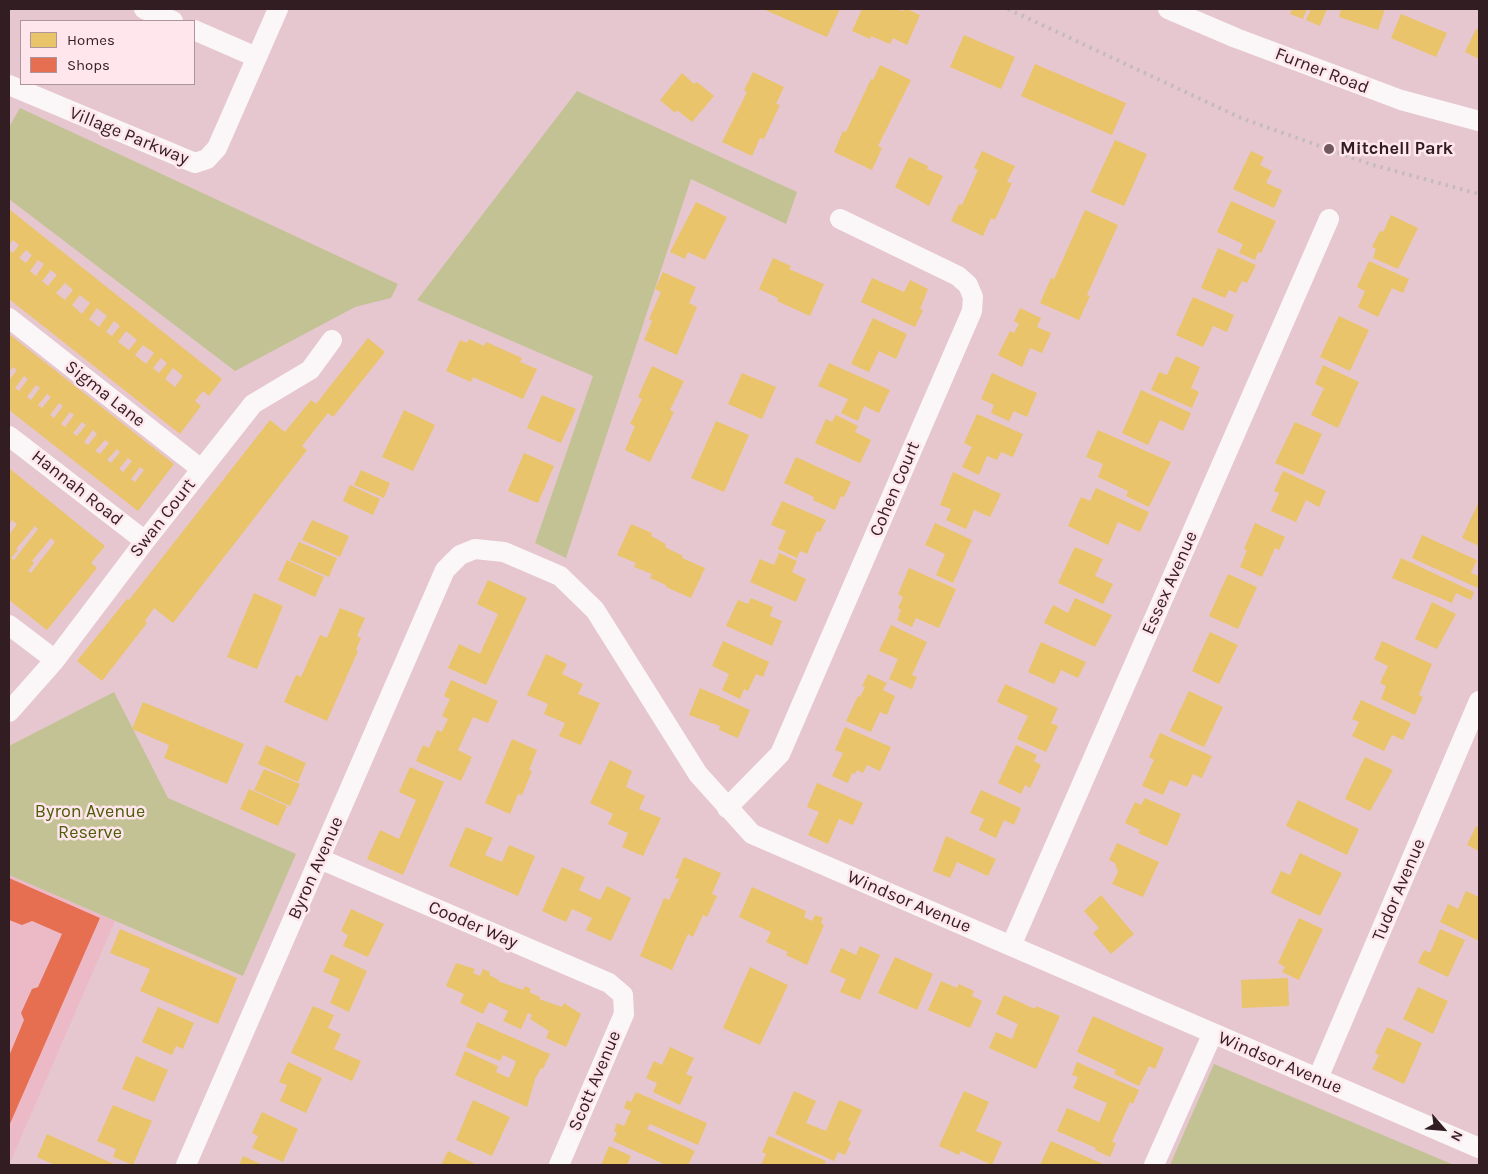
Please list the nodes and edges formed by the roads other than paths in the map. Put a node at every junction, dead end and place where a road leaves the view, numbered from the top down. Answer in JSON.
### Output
{"nodes":[{"id":1,"x":146,"y":9,"type":"edge"},
{"id":2,"x":278,"y":9,"type":"edge"},
{"id":3,"x":1168,"y":9,"type":"edge"},
{"id":4,"x":171,"y":20,"type":"edge"},
{"id":5,"x":195,"y":30,"type":"edge"},
{"id":6,"x":256,"y":57,"type":"junction"},
{"id":7,"x":9,"y":85,"type":"edge"},
{"id":8,"x":1479,"y":120,"type":"edge"},
{"id":9,"x":1329,"y":219,"type":"dead end"},
{"id":10,"x":840,"y":220,"type":"dead end"},
{"id":11,"x":9,"y":318,"type":"edge"},
{"id":12,"x":332,"y":340,"type":"dead end"},
{"id":13,"x":9,"y":436,"type":"edge"},
{"id":14,"x":201,"y":469,"type":"junction"},
{"id":15,"x":145,"y":541,"type":"junction"},
{"id":16,"x":446,"y":570,"type":"joint"},
{"id":17,"x":9,"y":626,"type":"edge"},
{"id":18,"x":55,"y":660,"type":"junction"},
{"id":19,"x":1479,"y":701,"type":"edge"},
{"id":20,"x":9,"y":712,"type":"edge"},
{"id":21,"x":727,"y":808,"type":"junction"},
{"id":22,"x":320,"y":859,"type":"junction"},
{"id":23,"x":1010,"y":946,"type":"junction"},
{"id":24,"x":623,"y":995,"type":"joint"},
{"id":25,"x":1212,"y":1035,"type":"junction"},
{"id":26,"x":1318,"y":1078,"type":"junction"},
{"id":27,"x":1479,"y":1148,"type":"edge"},
{"id":28,"x":186,"y":1165,"type":"edge"},
{"id":29,"x":559,"y":1165,"type":"edge"},
{"id":30,"x":1154,"y":1165,"type":"edge"}],
"edges":[{"from":1,"to":4,"type":"street"},
{"from":2,"to":6,"type":"street","name":"Village Parkway"},
{"from":3,"to":8,"type":"street","name":"Furner Road"},
{"from":5,"to":6,"type":"street"},
{"from":6,"to":7,"type":"street","name":"Village Parkway"},
{"from":9,"to":23,"type":"street","name":"Essex Avenue"},
{"from":10,"to":21,"type":"street","name":"Cohen Court"},
{"from":11,"to":14,"type":"street","name":"Sigma Lane"},
{"from":12,"to":14,"type":"street","name":"Swan Court"},
{"from":13,"to":15,"type":"street","name":"Hannah Road"},
{"from":14,"to":15,"type":"street","name":"Swan Court"},
{"from":15,"to":18,"type":"street","name":"Swan Court"},
{"from":16,"to":21,"type":"street","name":"Windsor Avenue"},
{"from":16,"to":22,"type":"street","name":"Byron Avenue"},
{"from":17,"to":18,"type":"street"},
{"from":18,"to":20,"type":"street","name":"Swan Court"},
{"from":19,"to":26,"type":"street","name":"Tudor Avenue"},
{"from":21,"to":23,"type":"street","name":"Windsor Avenue"},
{"from":22,"to":24,"type":"street","name":"Cooder Way"},
{"from":22,"to":28,"type":"street","name":"Byron Avenue"},
{"from":23,"to":25,"type":"street","name":"Windsor Avenue"},
{"from":24,"to":29,"type":"street","name":"Scott Avenue"},
{"from":25,"to":26,"type":"street","name":"Windsor Avenue"},
{"from":25,"to":30,"type":"street"},
{"from":26,"to":27,"type":"street","name":"Windsor Avenue"}]}
